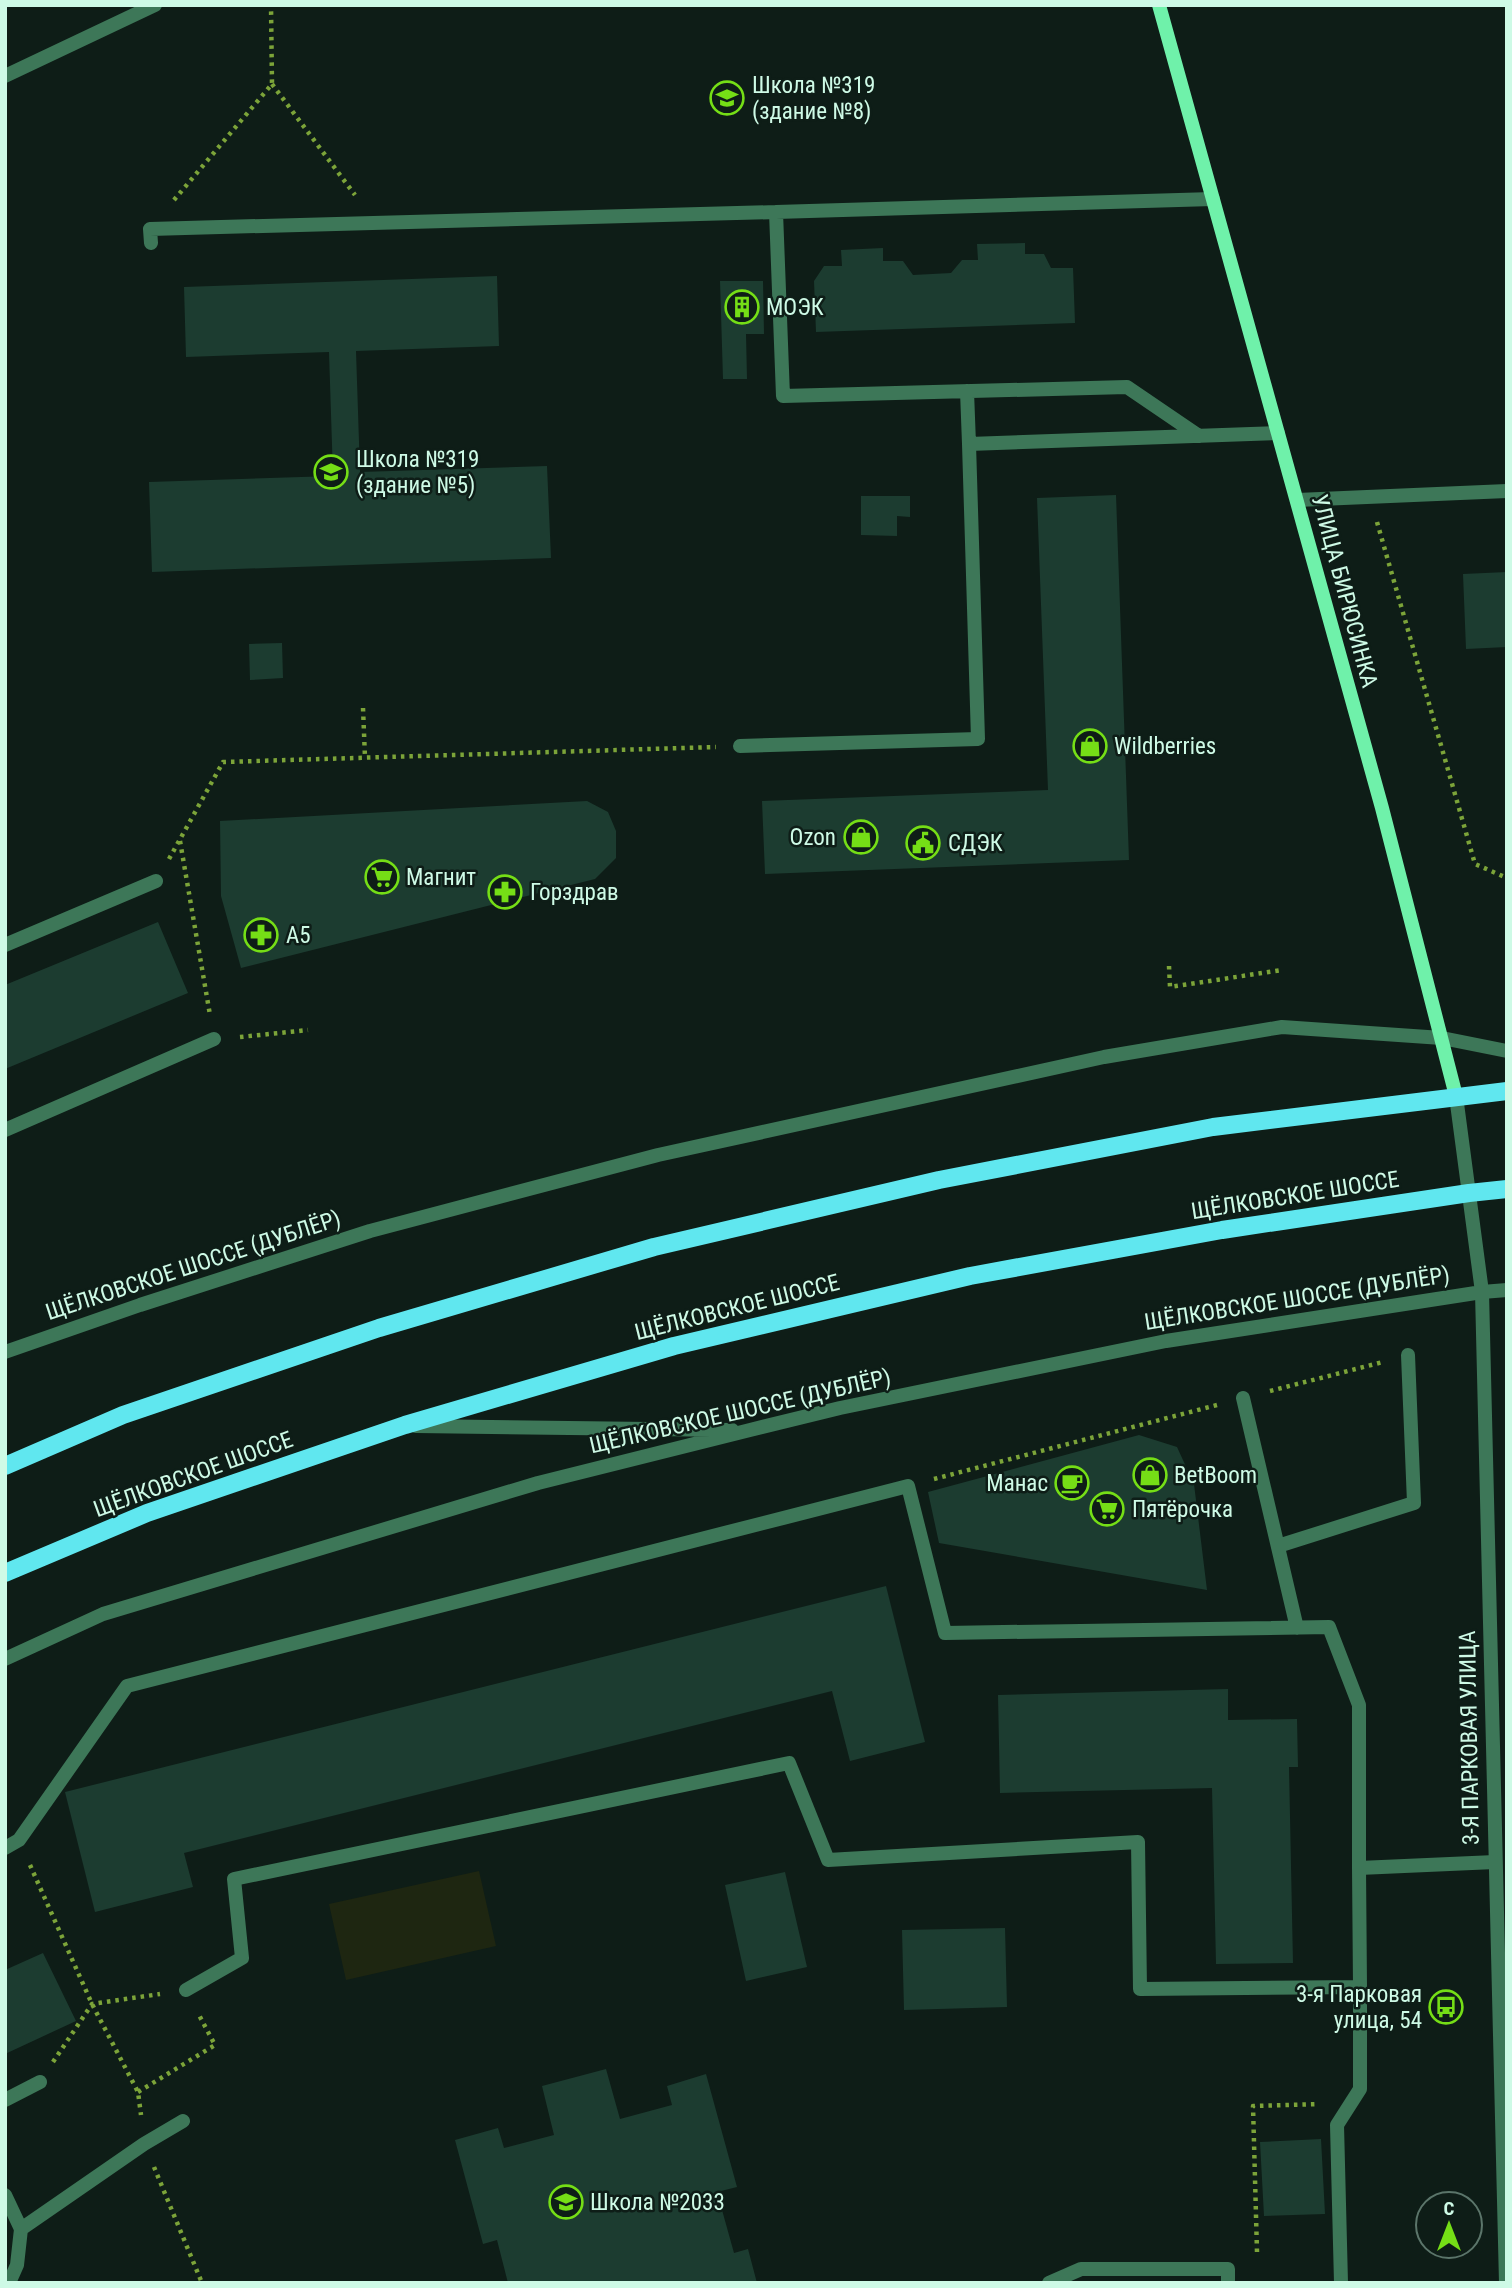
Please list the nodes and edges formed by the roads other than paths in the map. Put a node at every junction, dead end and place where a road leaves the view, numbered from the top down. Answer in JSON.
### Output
{"nodes":[{"id":1,"x":155,"y":5,"type":"edge"},
{"id":2,"x":1160,"y":5,"type":"edge"},
{"id":3,"x":5,"y":76,"type":"edge"},
{"id":4,"x":1213,"y":199,"type":"junction"},
{"id":5,"x":776,"y":212,"type":"junction"},
{"id":6,"x":150,"y":236,"type":"road end"},
{"id":7,"x":967,"y":391,"type":"junction"},
{"id":8,"x":1278,"y":433,"type":"junction"},
{"id":9,"x":1199,"y":436,"type":"junction"},
{"id":10,"x":969,"y":443,"type":"junction"},
{"id":11,"x":1507,"y":491,"type":"edge"},
{"id":12,"x":1297,"y":500,"type":"junction"},
{"id":13,"x":740,"y":746,"type":"road end"},
{"id":14,"x":156,"y":881,"type":"road end"},
{"id":15,"x":5,"y":945,"type":"edge"},
{"id":16,"x":1441,"y":1038,"type":"junction"},
{"id":17,"x":214,"y":1040,"type":"road end"},
{"id":18,"x":1507,"y":1051,"type":"edge"},
{"id":19,"x":1507,"y":1091,"type":"edge"},
{"id":20,"x":1455,"y":1096,"type":"junction"},
{"id":21,"x":5,"y":1130,"type":"edge"},
{"id":22,"x":1507,"y":1189,"type":"edge"},
{"id":23,"x":1469,"y":1193,"type":"junction"},
{"id":24,"x":1507,"y":1290,"type":"edge"},
{"id":25,"x":1482,"y":1292,"type":"junction"},
{"id":26,"x":5,"y":1352,"type":"edge"},
{"id":27,"x":1408,"y":1355,"type":"road end"},
{"id":28,"x":1243,"y":1398,"type":"road end"},
{"id":29,"x":405,"y":1425,"type":"junction"},
{"id":30,"x":750,"y":1430,"type":"junction"},
{"id":31,"x":5,"y":1466,"type":"edge"},
{"id":32,"x":1278,"y":1546,"type":"junction"},
{"id":33,"x":5,"y":1573,"type":"edge"},
{"id":34,"x":1297,"y":1628,"type":"junction"},
{"id":35,"x":5,"y":1659,"type":"edge"},
{"id":36,"x":5,"y":1848,"type":"edge"},
{"id":37,"x":1495,"y":1863,"type":"junction"},
{"id":38,"x":1359,"y":1868,"type":"junction"},
{"id":39,"x":1360,"y":1987,"type":"junction"},
{"id":40,"x":186,"y":1990,"type":"road end"},
{"id":41,"x":40,"y":2082,"type":"road end"},
{"id":42,"x":1504,"y":2082,"type":"edge"},
{"id":43,"x":5,"y":2100,"type":"edge"},
{"id":44,"x":184,"y":2122,"type":"dead end"},
{"id":45,"x":5,"y":2195,"type":"edge"},
{"id":46,"x":21,"y":2229,"type":"junction"},
{"id":47,"x":9,"y":2283,"type":"edge"},
{"id":48,"x":1049,"y":2283,"type":"edge"},
{"id":49,"x":1228,"y":2283,"type":"edge"},
{"id":50,"x":1341,"y":2283,"type":"edge"},
{"id":51,"x":1506,"y":2283,"type":"edge"}],
"edges":[{"from":1,"to":3,"type":"street"},
{"from":2,"to":4,"type":"main road","name":"УЛИЦА БИРЮСИНКА"},
{"from":4,"to":5,"type":"street"},
{"from":4,"to":8,"type":"main road","name":"УЛИЦА БИРЮСИНКА"},
{"from":5,"to":6,"type":"street"},
{"from":5,"to":7,"type":"street"},
{"from":7,"to":9,"type":"street"},
{"from":7,"to":10,"type":"street"},
{"from":8,"to":9,"type":"street"},
{"from":8,"to":12,"type":"main road","name":"УЛИЦА БИРЮСИНКА"},
{"from":9,"to":10,"type":"street"},
{"from":10,"to":13,"type":"street"},
{"from":11,"to":12,"type":"street"},
{"from":12,"to":16,"type":"main road","name":"УЛИЦА БИРЮСИНКА"},
{"from":14,"to":15,"type":"street"},
{"from":16,"to":18,"type":"street","name":"ЩЁЛКОВСКОЕ ШОССЕ (ДУБЛЁР)"},
{"from":16,"to":20,"type":"main road","name":"УЛИЦА БИРЮСИНКА"},
{"from":16,"to":26,"type":"street","name":"ЩЁЛКОВСКОЕ ШОССЕ (ДУБЛЁР)"},
{"from":17,"to":21,"type":"street"},
{"from":19,"to":20,"type":"main road"},
{"from":20,"to":23,"type":"street","name":"УЛИЦА БИРЮСИНКА"},
{"from":20,"to":31,"type":"main road"},
{"from":22,"to":23,"type":"main road","name":"ЩЁЛКОВСКОЕ ШОССЕ"},
{"from":23,"to":25,"type":"street","name":"3-Я ПАРКОВАЯ УЛИЦА"},
{"from":23,"to":29,"type":"main road","name":"ЩЁЛКОВСКОЕ ШОССЕ"},
{"from":24,"to":25,"type":"street","name":"ЩЁЛКОВСКОЕ ШОССЕ (ДУБЛЁР)"},
{"from":25,"to":30,"type":"street","name":"ЩЁЛКОВСКОЕ ШОССЕ (ДУБЛЁР)"},
{"from":25,"to":37,"type":"street","name":"3-Я ПАРКОВАЯ УЛИЦА"},
{"from":27,"to":32,"type":"street"},
{"from":28,"to":32,"type":"street"},
{"from":29,"to":30,"type":"street"},
{"from":29,"to":33,"type":"main road","name":"ЩЁЛКОВСКОЕ ШОССЕ"},
{"from":30,"to":35,"type":"street","name":"ЩЁЛКОВСКОЕ ШОССЕ (ДУБЛЁР)"},
{"from":32,"to":34,"type":"street"},
{"from":34,"to":36,"type":"street"},
{"from":34,"to":38,"type":"street"},
{"from":37,"to":38,"type":"street"},
{"from":37,"to":42,"type":"street","name":"3-Я ПАРКОВАЯ УЛИЦА"},
{"from":38,"to":39,"type":"street"},
{"from":39,"to":40,"type":"street"},
{"from":39,"to":50,"type":"street"},
{"from":41,"to":43,"type":"street"},
{"from":42,"to":51,"type":"street","name":"3-Я ПАРКОВАЯ УЛИЦА"},
{"from":44,"to":46,"type":"street"},
{"from":45,"to":46,"type":"street"},
{"from":46,"to":47,"type":"street"},
{"from":48,"to":49,"type":"street"}]}
